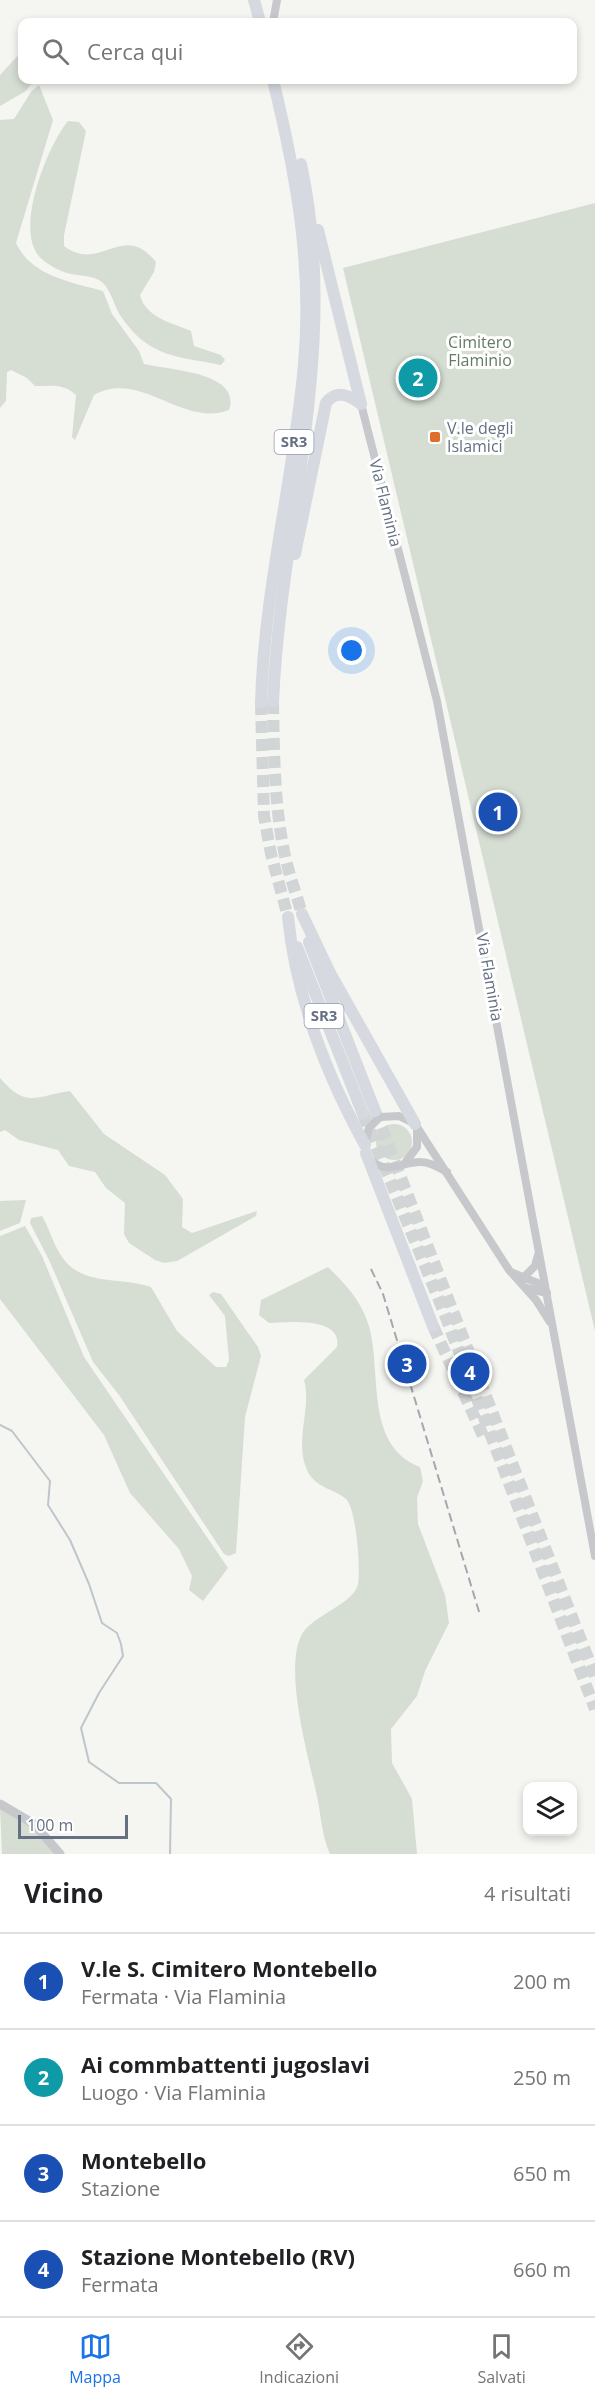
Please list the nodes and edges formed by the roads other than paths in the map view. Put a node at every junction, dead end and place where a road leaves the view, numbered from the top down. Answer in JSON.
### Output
{"nodes":[{"id":1,"x":254,"y":0,"type":"edge"},
{"id":2,"x":277,"y":0,"type":"edge"},
{"id":3,"x":259,"y":18,"type":"edge"},
{"id":4,"x":274,"y":18,"type":"edge"},
{"id":5,"x":274,"y":84,"type":"edge"},
{"id":6,"x":280,"y":84,"type":"edge"},
{"id":7,"x":307,"y":190,"type":"junction"},
{"id":8,"x":361,"y":404,"type":"junction"},
{"id":9,"x":282,"y":585,"type":"junction"},
{"id":10,"x":415,"y":1124,"type":"junction"},
{"id":11,"x":366,"y":1149,"type":"junction"},
{"id":12,"x":402,"y":1166,"type":"junction"},
{"id":13,"x":447,"y":1172,"type":"junction"},
{"id":14,"x":538,"y":1248,"type":"junction"},
{"id":15,"x":508,"y":1270,"type":"junction"},
{"id":16,"x":523,"y":1278,"type":"junction"},
{"id":17,"x":524,"y":1287,"type":"junction"},
{"id":18,"x":546,"y":1289,"type":"junction"},
{"id":19,"x":433,"y":1326,"type":"tunnel mouth"},
{"id":20,"x":553,"y":1326,"type":"junction"},
{"id":21,"x":595,"y":1556,"type":"edge"},
{"id":22,"x":0,"y":1804,"type":"edge"},
{"id":23,"x":60,"y":1854,"type":"edge"}],
"edges":[{"from":1,"to":3,"type":"main road"},
{"from":2,"to":4,"type":"street"},
{"from":5,"to":9,"type":"main road","number":"SR3"},
{"from":6,"to":7,"type":"main road","number":"SR3"},
{"from":7,"to":8,"type":"main road"},
{"from":7,"to":9,"type":"main road","number":"SR3"},
{"from":8,"to":9,"type":"main road"},
{"from":8,"to":14,"type":"street","name":"Via Flaminia"},
{"from":10,"to":11,"type":"street"},
{"from":10,"to":11,"type":"main road","number":"SR3"},
{"from":10,"to":12,"type":"street"},
{"from":10,"to":13,"type":"street"},
{"from":11,"to":12,"type":"street"},
{"from":11,"to":19,"type":"main road"},
{"from":12,"to":13,"type":"street"},
{"from":13,"to":15,"type":"street"},
{"from":14,"to":16,"type":"street"},
{"from":14,"to":18,"type":"street","name":"Via Flaminia"},
{"from":15,"to":16,"type":"street"},
{"from":15,"to":17,"type":"street"},
{"from":16,"to":18,"type":"street"},
{"from":17,"to":18,"type":"street"},
{"from":17,"to":20,"type":"street"},
{"from":18,"to":20,"type":"street","name":"Via Flaminia"},
{"from":20,"to":21,"type":"street","name":"Via Flaminia"},
{"from":22,"to":23,"type":"street"}]}
